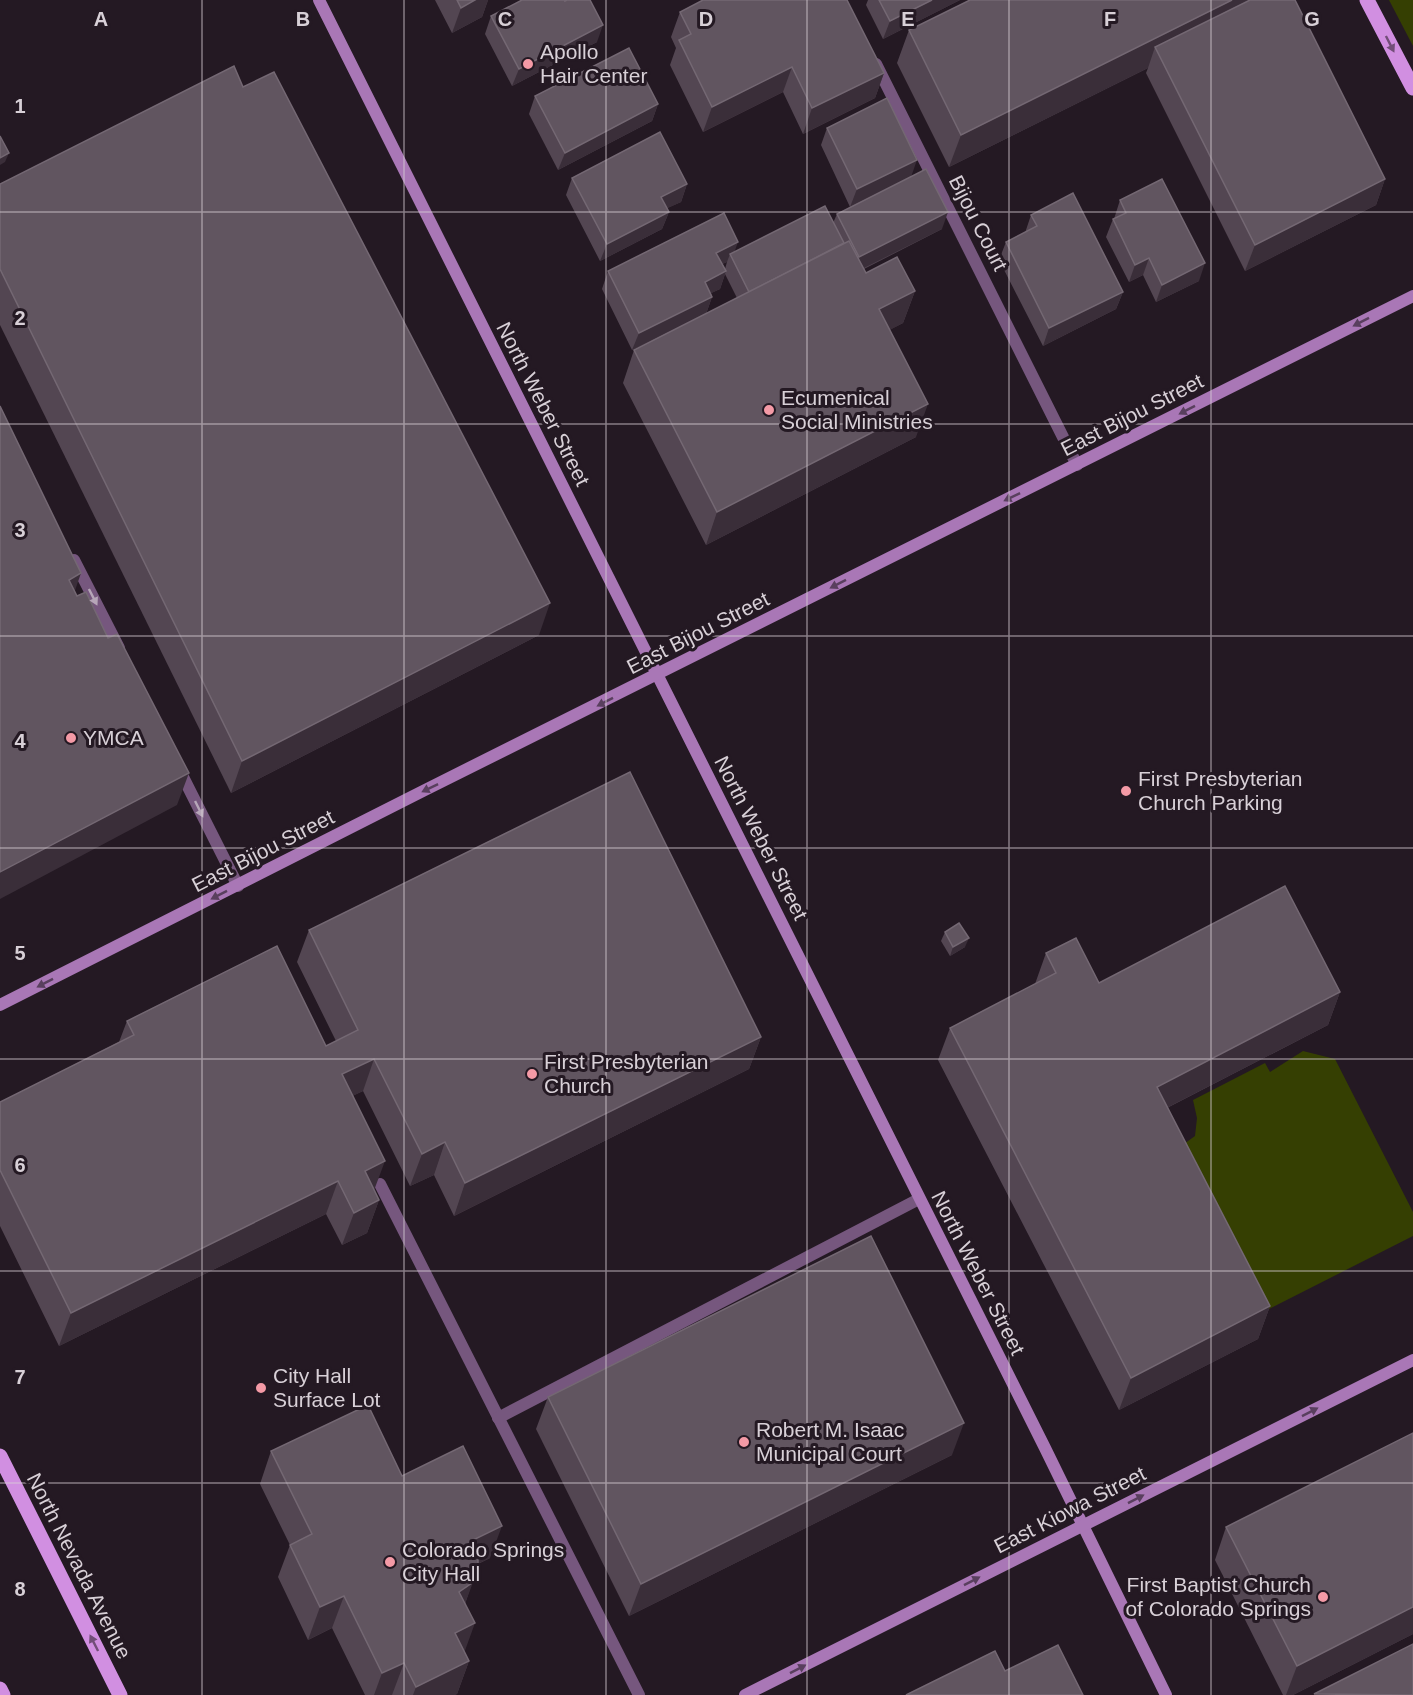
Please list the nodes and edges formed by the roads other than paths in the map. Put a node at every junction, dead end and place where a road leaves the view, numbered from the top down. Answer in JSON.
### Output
{"nodes":[{"id":1,"x":319,"y":0,"type":"edge"},
{"id":2,"x":1367,"y":0,"type":"edge"},
{"id":3,"x":870,"y":51,"type":"edge"},
{"id":4,"x":1413,"y":88,"type":"edge"},
{"id":5,"x":1413,"y":296,"type":"edge"},
{"id":6,"x":1077,"y":465,"type":"junction"},
{"id":7,"x":68,"y":547,"type":"edge"},
{"id":8,"x":125,"y":660,"type":"edge"},
{"id":9,"x":657,"y":675,"type":"junction"},
{"id":10,"x":171,"y":754,"type":"edge"},
{"id":11,"x":238,"y":886,"type":"junction"},
{"id":12,"x":0,"y":1005,"type":"edge"},
{"id":13,"x":380,"y":1184,"type":"edge"},
{"id":14,"x":919,"y":1199,"type":"junction"},
{"id":15,"x":1413,"y":1360,"type":"edge"},
{"id":16,"x":498,"y":1418,"type":"junction"},
{"id":17,"x":0,"y":1456,"type":"edge"},
{"id":18,"x":1083,"y":1525,"type":"junction"},
{"id":19,"x":0,"y":1689,"type":"edge"},
{"id":20,"x":3,"y":1695,"type":"edge"},
{"id":21,"x":120,"y":1695,"type":"edge"},
{"id":22,"x":639,"y":1695,"type":"edge"},
{"id":23,"x":746,"y":1695,"type":"edge"},
{"id":24,"x":1166,"y":1695,"type":"edge"}],
"edges":[{"from":1,"to":9,"type":"main road","name":"North Weber Street"},
{"from":2,"to":4,"type":"main road","one_way":true},
{"from":3,"to":6,"type":"street","name":"Bijou Court"},
{"from":5,"to":6,"type":"main road","name":"East Bijou Street","one_way":true},
{"from":6,"to":9,"type":"main road","name":"East Bijou Street","one_way":true},
{"from":7,"to":8,"type":"street","one_way":true},
{"from":9,"to":11,"type":"main road","name":"East Bijou Street","one_way":true},
{"from":9,"to":14,"type":"main road","name":"North Weber Street"},
{"from":10,"to":11,"type":"street","one_way":true},
{"from":11,"to":12,"type":"main road","name":"East Bijou Street","one_way":true},
{"from":13,"to":16,"type":"street"},
{"from":14,"to":16,"type":"street"},
{"from":14,"to":18,"type":"main road","name":"North Weber Street"},
{"from":18,"to":15,"type":"main road","name":"East Kiowa Street","one_way":true},
{"from":16,"to":22,"type":"street"},
{"from":21,"to":17,"type":"main road","name":"North Nevada Avenue","one_way":true},
{"from":23,"to":18,"type":"main road","name":"East Kiowa Street","one_way":true},
{"from":18,"to":24,"type":"main road","name":"North Weber Street"},
{"from":19,"to":20,"type":"main road"}]}
